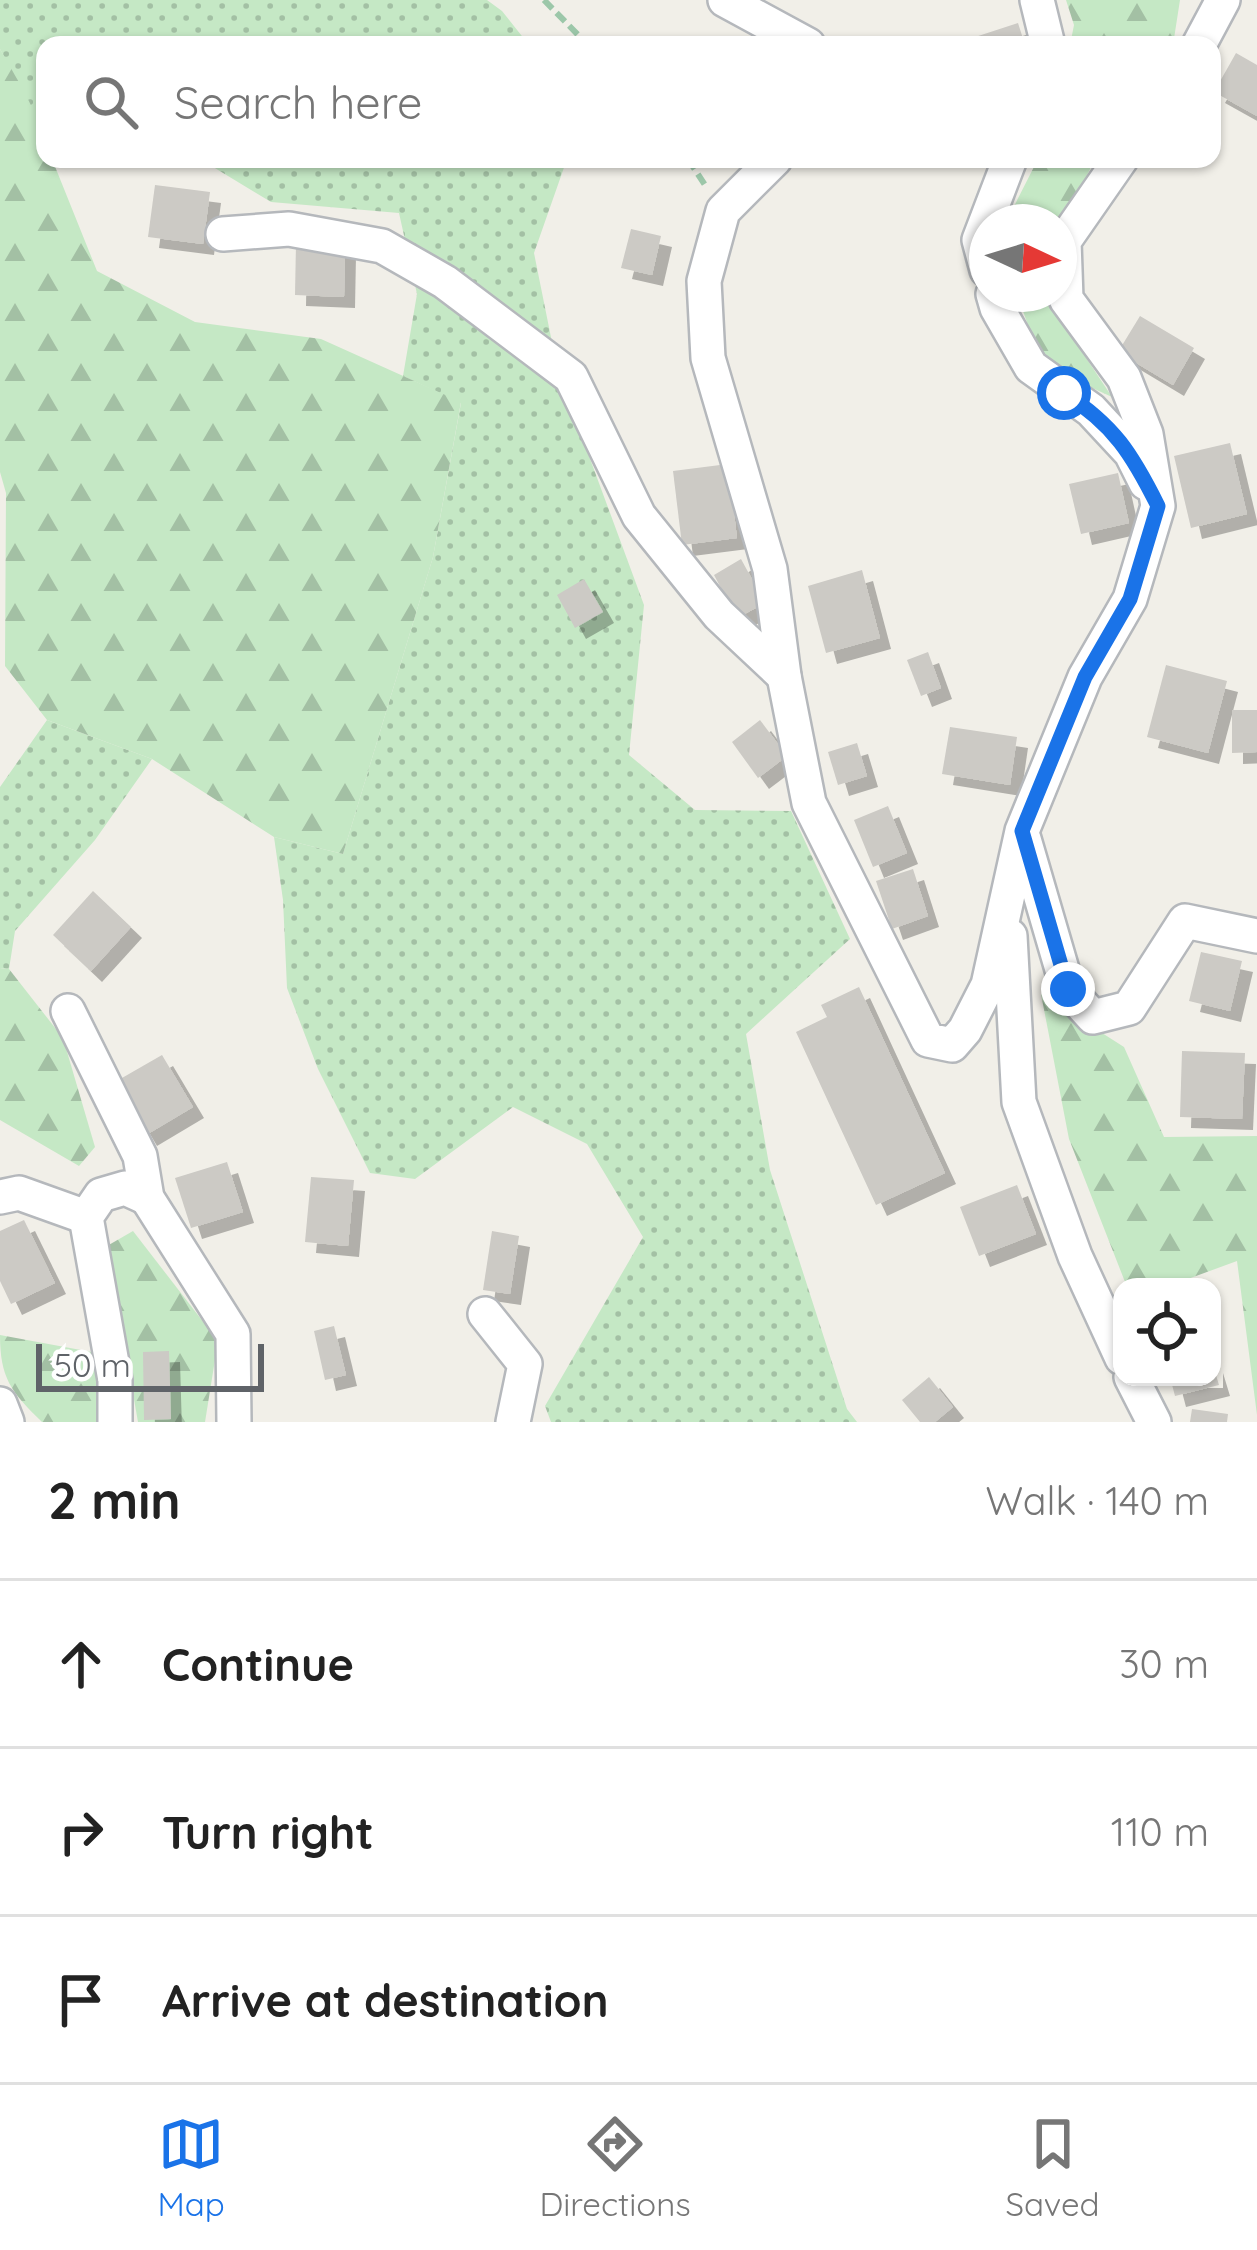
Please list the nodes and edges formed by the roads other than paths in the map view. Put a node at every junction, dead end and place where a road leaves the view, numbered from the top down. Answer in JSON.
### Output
{"nodes":[{"id":1,"x":725,"y":0,"type":"edge"},
{"id":2,"x":1037,"y":0,"type":"edge"},
{"id":3,"x":1223,"y":0,"type":"edge"},
{"id":4,"x":791,"y":36,"type":"edge"},
{"id":5,"x":1046,"y":36,"type":"edge"},
{"id":6,"x":1204,"y":36,"type":"edge"},
{"id":7,"x":766,"y":168,"type":"edge"},
{"id":8,"x":1007,"y":168,"type":"edge"},
{"id":9,"x":1115,"y":168,"type":"edge"},
{"id":10,"x":993,"y":204,"type":"edge"},
{"id":11,"x":223,"y":234,"type":"dead end"},
{"id":12,"x":999,"y":312,"type":"edge"},
{"id":13,"x":1158,"y":506,"type":"junction"},
{"id":14,"x":784,"y":676,"type":"junction"},
{"id":15,"x":1022,"y":831,"type":"junction"},
{"id":16,"x":1009,"y":897,"type":"junction"},
{"id":17,"x":1257,"y":937,"type":"edge"},
{"id":18,"x":68,"y":1011,"type":"dead end"},
{"id":19,"x":0,"y":1197,"type":"edge"},
{"id":20,"x":147,"y":1198,"type":"junction"},
{"id":21,"x":86,"y":1217,"type":"junction"},
{"id":22,"x":484,"y":1314,"type":"dead end"},
{"id":23,"x":1113,"y":1338,"type":"edge"},
{"id":24,"x":1136,"y":1386,"type":"edge"},
{"id":25,"x":0,"y":1404,"type":"edge"},
{"id":26,"x":7,"y":1422,"type":"edge"},
{"id":27,"x":115,"y":1422,"type":"edge"},
{"id":28,"x":234,"y":1422,"type":"edge"},
{"id":29,"x":513,"y":1422,"type":"edge"},
{"id":30,"x":1154,"y":1422,"type":"edge"}],
"edges":[{"from":1,"to":4,"type":"street"},
{"from":2,"to":5,"type":"street"},
{"from":3,"to":6,"type":"street"},
{"from":7,"to":14,"type":"street"},
{"from":8,"to":10,"type":"street"},
{"from":9,"to":13,"type":"street"},
{"from":11,"to":14,"type":"street"},
{"from":12,"to":13,"type":"street"},
{"from":13,"to":15,"type":"street"},
{"from":14,"to":16,"type":"street"},
{"from":15,"to":16,"type":"street"},
{"from":15,"to":17,"type":"street"},
{"from":16,"to":23,"type":"street"},
{"from":18,"to":20,"type":"street"},
{"from":19,"to":21,"type":"street"},
{"from":20,"to":21,"type":"street"},
{"from":20,"to":28,"type":"street"},
{"from":21,"to":27,"type":"street"},
{"from":22,"to":29,"type":"street"},
{"from":24,"to":30,"type":"street"},
{"from":25,"to":26,"type":"street"}]}
